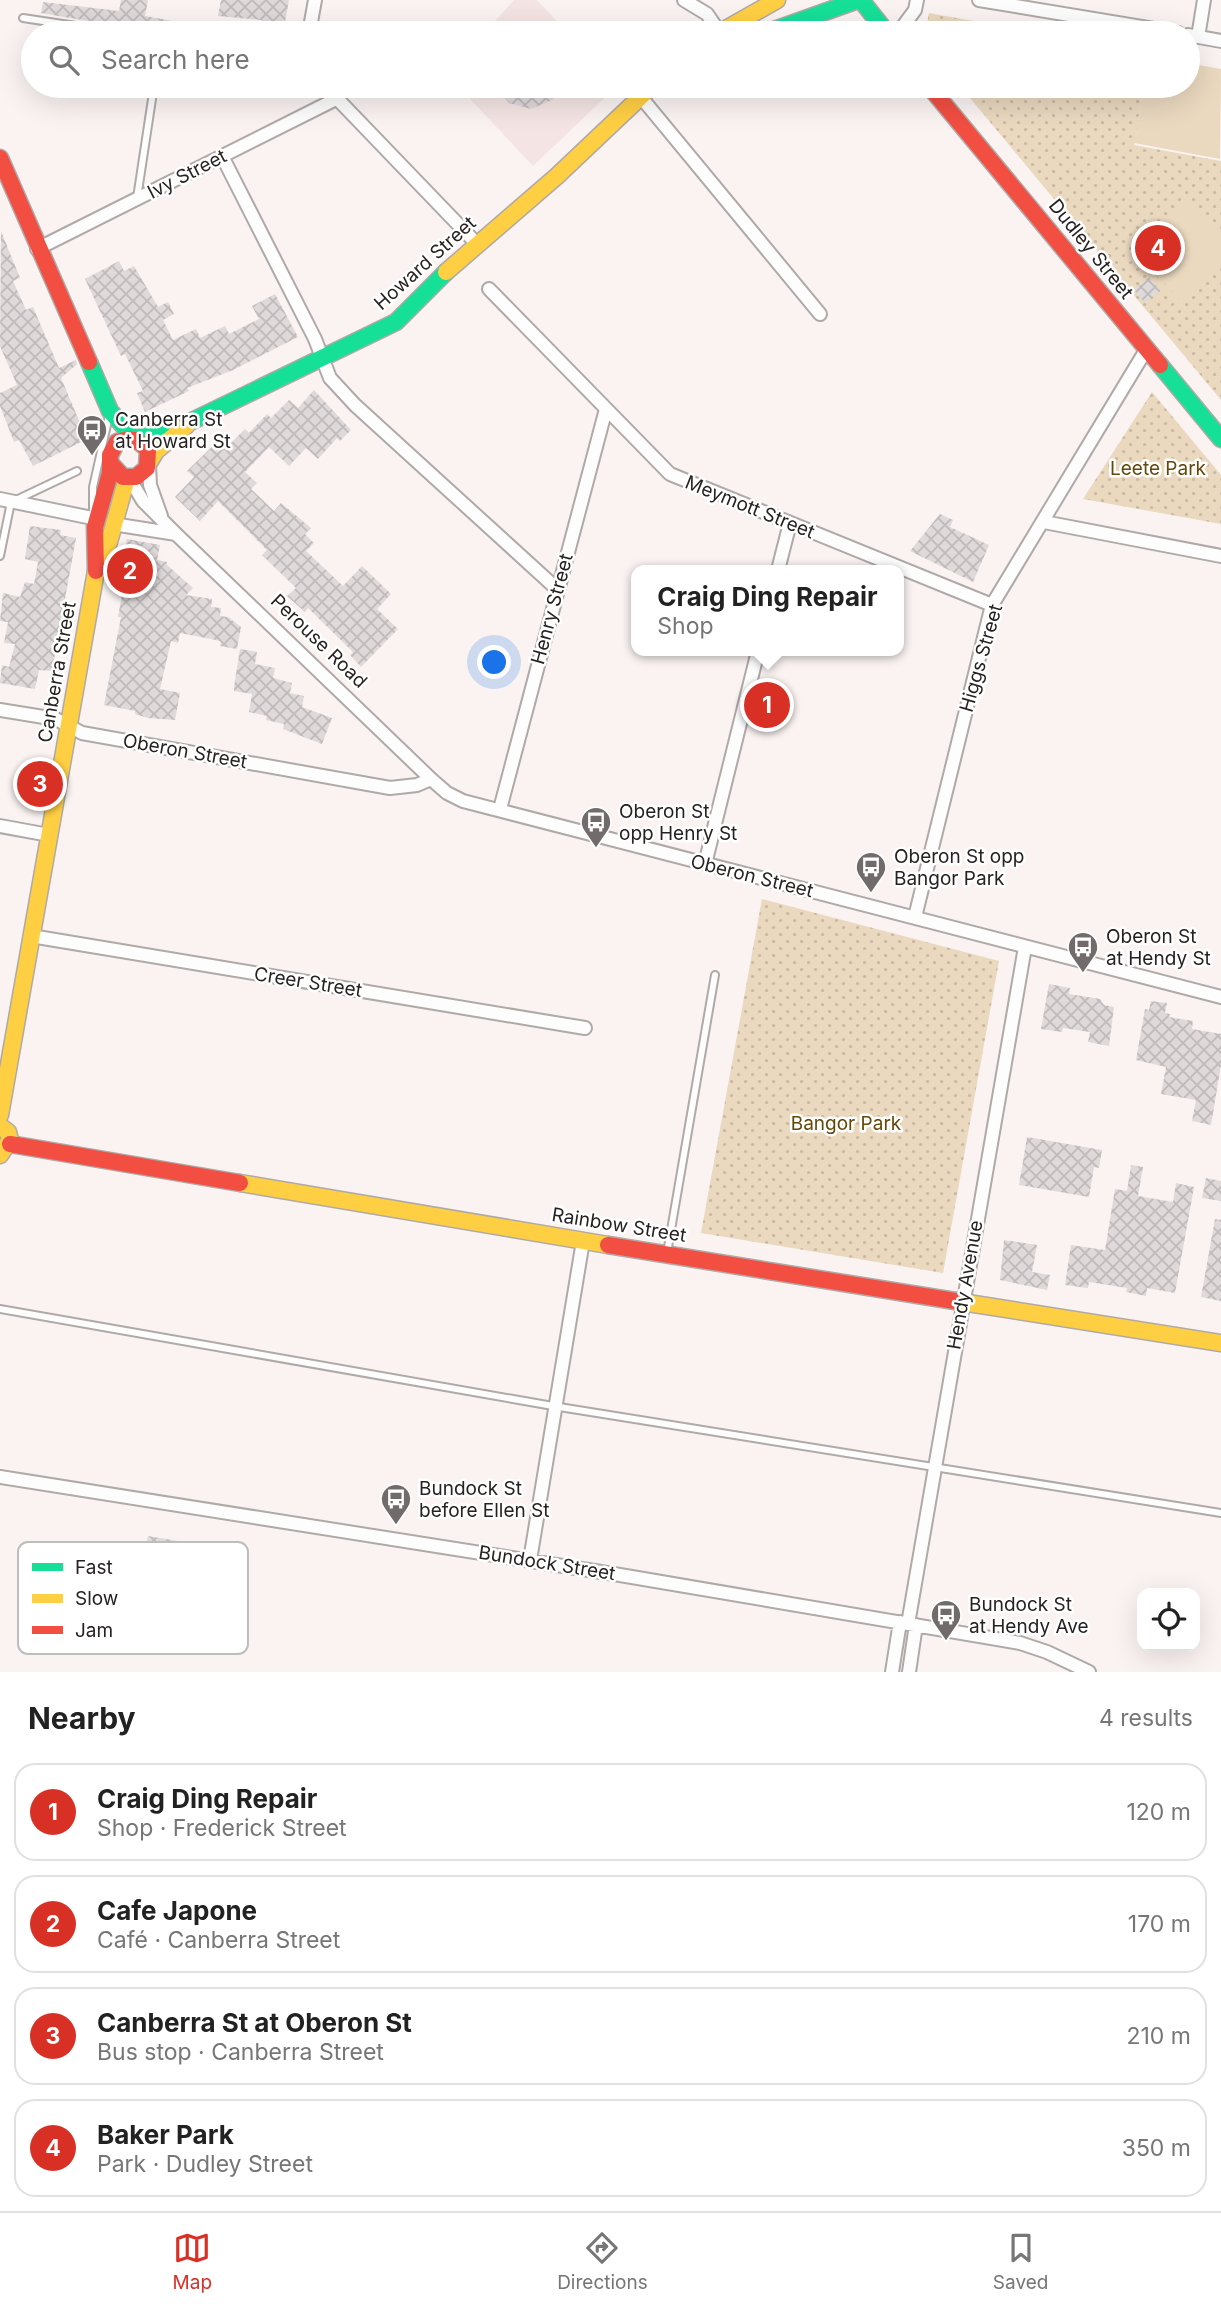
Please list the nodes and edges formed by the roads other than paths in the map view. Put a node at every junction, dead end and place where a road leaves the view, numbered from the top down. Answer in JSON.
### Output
{"nodes":[{"id":1,"x":314,"y":0,"type":"edge"},
{"id":2,"x":684,"y":0,"type":"edge"},
{"id":3,"x":777,"y":0,"type":"edge"},
{"id":4,"x":859,"y":0,"type":"edge"},
{"id":5,"x":917,"y":0,"type":"edge"},
{"id":6,"x":979,"y":0,"type":"edge"},
{"id":7,"x":1204,"y":0,"type":"edge"},
{"id":8,"x":23,"y":18,"type":"dead end"},
{"id":9,"x":43,"y":21,"type":"edge"},
{"id":10,"x":311,"y":21,"type":"edge"},
{"id":11,"x":712,"y":21,"type":"edge"},
{"id":12,"x":741,"y":21,"type":"edge"},
{"id":13,"x":800,"y":21,"type":"edge"},
{"id":14,"x":877,"y":21,"type":"edge"},
{"id":15,"x":907,"y":21,"type":"edge"},
{"id":16,"x":1106,"y":21,"type":"edge"},
{"id":17,"x":1198,"y":21,"type":"edge"},
{"id":18,"x":1200,"y":37,"type":"edge"},
{"id":19,"x":1221,"y":41,"type":"edge"},
{"id":20,"x":152,"y":98,"type":"edge"},
{"id":21,"x":639,"y":98,"type":"edge"},
{"id":22,"x":651,"y":98,"type":"edge"},
{"id":23,"x":939,"y":98,"type":"edge"},
{"id":24,"x":335,"y":99,"type":"joint"},
{"id":25,"x":222,"y":156,"type":"junction"},
{"id":26,"x":0,"y":158,"type":"edge"},
{"id":27,"x":137,"y":199,"type":"junction"},
{"id":28,"x":477,"y":244,"type":"junction"},
{"id":29,"x":37,"y":249,"type":"junction"},
{"id":30,"x":489,"y":289,"type":"dead end"},
{"id":31,"x":820,"y":314,"type":"dead end"},
{"id":32,"x":1146,"y":350,"type":"junction"},
{"id":33,"x":322,"y":360,"type":"junction"},
{"id":34,"x":606,"y":408,"type":"junction"},
{"id":35,"x":110,"y":411,"type":"junction"},
{"id":36,"x":192,"y":421,"type":"junction"},
{"id":37,"x":135,"y":438,"type":"junction"},
{"id":38,"x":1221,"y":439,"type":"edge"},
{"id":39,"x":113,"y":447,"type":"junction"},
{"id":40,"x":149,"y":463,"type":"junction"},
{"id":41,"x":111,"y":464,"type":"junction"},
{"id":42,"x":77,"y":471,"type":"dead end"},
{"id":43,"x":128,"y":478,"type":"junction"},
{"id":44,"x":8,"y":501,"type":"edge"},
{"id":45,"x":162,"y":520,"type":"junction"},
{"id":46,"x":1044,"y":522,"type":"junction"},
{"id":47,"x":790,"y":523,"type":"junction"},
{"id":48,"x":95,"y":524,"type":"junction"},
{"id":49,"x":113,"y":524,"type":"junction"},
{"id":50,"x":176,"y":534,"type":"junction"},
{"id":51,"x":0,"y":556,"type":"edge"},
{"id":52,"x":1221,"y":556,"type":"edge"},
{"id":53,"x":779,"y":565,"type":"edge"},
{"id":54,"x":893,"y":565,"type":"edge"},
{"id":55,"x":97,"y":567,"type":"junction"},
{"id":56,"x":904,"y":569,"type":"edge"},
{"id":57,"x":557,"y":589,"type":"junction"},
{"id":58,"x":992,"y":605,"type":"junction"},
{"id":59,"x":757,"y":656,"type":"edge"},
{"id":60,"x":0,"y":710,"type":"edge"},
{"id":61,"x":70,"y":727,"type":"junction"},
{"id":62,"x":431,"y":779,"type":"junction"},
{"id":63,"x":500,"y":810,"type":"junction"},
{"id":64,"x":0,"y":826,"type":"edge"},
{"id":65,"x":49,"y":835,"type":"junction"},
{"id":66,"x":705,"y":864,"type":"junction"},
{"id":67,"x":915,"y":917,"type":"junction"},
{"id":68,"x":31,"y":936,"type":"junction"},
{"id":69,"x":1025,"y":947,"type":"junction"},
{"id":70,"x":715,"y":975,"type":"dead end"},
{"id":71,"x":1221,"y":997,"type":"edge"},
{"id":72,"x":585,"y":1028,"type":"dead end"},
{"id":73,"x":0,"y":1115,"type":"edge"},
{"id":74,"x":0,"y":1126,"type":"edge"},
{"id":75,"x":5,"y":1150,"type":"edge"},
{"id":76,"x":583,"y":1241,"type":"junction"},
{"id":77,"x":667,"y":1255,"type":"junction"},
{"id":78,"x":962,"y":1301,"type":"junction"},
{"id":79,"x":0,"y":1309,"type":"edge"},
{"id":80,"x":1221,"y":1343,"type":"edge"},
{"id":81,"x":553,"y":1406,"type":"junction"},
{"id":82,"x":933,"y":1469,"type":"junction"},
{"id":83,"x":0,"y":1477,"type":"edge"},
{"id":84,"x":1221,"y":1513,"type":"edge"},
{"id":85,"x":530,"y":1560,"type":"junction"},
{"id":86,"x":908,"y":1624,"type":"junction"},
{"id":87,"x":892,"y":1672,"type":"edge"},
{"id":88,"x":909,"y":1672,"type":"edge"},
{"id":89,"x":1088,"y":1672,"type":"edge"}],
"edges":[{"from":1,"to":10,"type":"street"},
{"from":2,"to":11,"type":"street"},
{"from":3,"to":12,"type":"street"},
{"from":4,"to":13,"type":"street"},
{"from":4,"to":14,"type":"street"},
{"from":5,"to":15,"type":"street"},
{"from":6,"to":16,"type":"street"},
{"from":7,"to":17,"type":"street"},
{"from":8,"to":9,"type":"lane"},
{"from":18,"to":19,"type":"street"},
{"from":20,"to":27,"type":"lane"},
{"from":21,"to":28,"type":"street","name":"Howard Street"},
{"from":22,"to":31,"type":"street"},
{"from":23,"to":32,"type":"street","name":"Dudley Street"},
{"from":24,"to":25,"type":"street","name":"Ivy Street"},
{"from":24,"to":28,"type":"street"},
{"from":25,"to":27,"type":"street","name":"Ivy Street"},
{"from":25,"to":33,"type":"street"},
{"from":26,"to":29,"type":"street"},
{"from":27,"to":29,"type":"street","name":"Ivy Street"},
{"from":28,"to":33,"type":"street","name":"Howard Street"},
{"from":29,"to":35,"type":"street"},
{"from":30,"to":34,"type":"street","name":"Meymott Street"},
{"from":32,"to":38,"type":"street","name":"Dudley Street"},
{"from":32,"to":46,"type":"street","name":"Higgs Street"},
{"from":33,"to":36,"type":"street","name":"Howard Street"},
{"from":33,"to":57,"type":"street"},
{"from":34,"to":47,"type":"street","name":"Meymott Street"},
{"from":34,"to":57,"type":"street","name":"Henry Street"},
{"from":35,"to":37,"type":"street"},
{"from":35,"to":39,"type":"street"},
{"from":35,"to":48,"type":"lane"},
{"from":36,"to":37,"type":"street","name":"Howard Street"},
{"from":36,"to":40,"type":"street","name":"Howard Street"},
{"from":37,"to":39,"type":"street"},
{"from":37,"to":40,"type":"street"},
{"from":39,"to":41,"type":"street"},
{"from":40,"to":43,"type":"street"},
{"from":40,"to":45,"type":"street","name":"Perouse Road"},
{"from":41,"to":43,"type":"street"},
{"from":41,"to":48,"type":"street","name":"Canberra Street"},
{"from":42,"to":44,"type":"lane"},
{"from":43,"to":45,"type":"street","name":"Perouse Road"},
{"from":43,"to":49,"type":"street","name":"Canberra Street"},
{"from":44,"to":48,"type":"street"},
{"from":44,"to":51,"type":"lane"},
{"from":45,"to":50,"type":"street","name":"Perouse Road"},
{"from":46,"to":52,"type":"street"},
{"from":46,"to":58,"type":"street","name":"Higgs Street"},
{"from":47,"to":53,"type":"street"},
{"from":47,"to":54,"type":"street","name":"Meymott Street"},
{"from":48,"to":49,"type":"street"},
{"from":48,"to":55,"type":"street","name":"Canberra Street"},
{"from":49,"to":50,"type":"street"},
{"from":49,"to":55,"type":"street","name":"Canberra Street"},
{"from":50,"to":62,"type":"street","name":"Perouse Road"},
{"from":55,"to":61,"type":"street","name":"Canberra Street"},
{"from":56,"to":58,"type":"street","name":"Meymott Street"},
{"from":57,"to":63,"type":"street","name":"Henry Street"},
{"from":58,"to":67,"type":"street","name":"Higgs Street"},
{"from":59,"to":66,"type":"street"},
{"from":60,"to":61,"type":"street","name":"Oberon Street"},
{"from":61,"to":62,"type":"street","name":"Oberon Street"},
{"from":61,"to":65,"type":"street","name":"Canberra Street"},
{"from":62,"to":63,"type":"street","name":"Oberon Street"},
{"from":63,"to":66,"type":"street","name":"Oberon Street"},
{"from":64,"to":65,"type":"street"},
{"from":65,"to":68,"type":"street","name":"Canberra Street"},
{"from":66,"to":67,"type":"street","name":"Oberon Street"},
{"from":67,"to":69,"type":"street","name":"Oberon Street"},
{"from":68,"to":72,"type":"street","name":"Creer Street"},
{"from":68,"to":73,"type":"street","name":"Canberra Street"},
{"from":69,"to":71,"type":"street","name":"Oberon Street"},
{"from":69,"to":78,"type":"street","name":"Hendy Avenue"},
{"from":70,"to":77,"type":"lane"},
{"from":74,"to":75,"type":"street"},
{"from":75,"to":76,"type":"street","name":"Rainbow Street"},
{"from":76,"to":77,"type":"street","name":"Rainbow Street"},
{"from":76,"to":81,"type":"street"},
{"from":77,"to":78,"type":"street","name":"Rainbow Street"},
{"from":78,"to":80,"type":"street","name":"Rainbow Street"},
{"from":78,"to":82,"type":"street","name":"Hendy Avenue"},
{"from":79,"to":81,"type":"lane"},
{"from":81,"to":82,"type":"lane"},
{"from":81,"to":85,"type":"street"},
{"from":82,"to":84,"type":"lane"},
{"from":82,"to":86,"type":"street","name":"Hendy Avenue"},
{"from":83,"to":85,"type":"street","name":"Bundock Street"},
{"from":85,"to":86,"type":"street","name":"Bundock Street"},
{"from":86,"to":87,"type":"street","name":"Hendy Avenue"},
{"from":86,"to":88,"type":"street","name":"Hendy Avenue"},
{"from":86,"to":89,"type":"street","name":"Bundock Street"}]}
